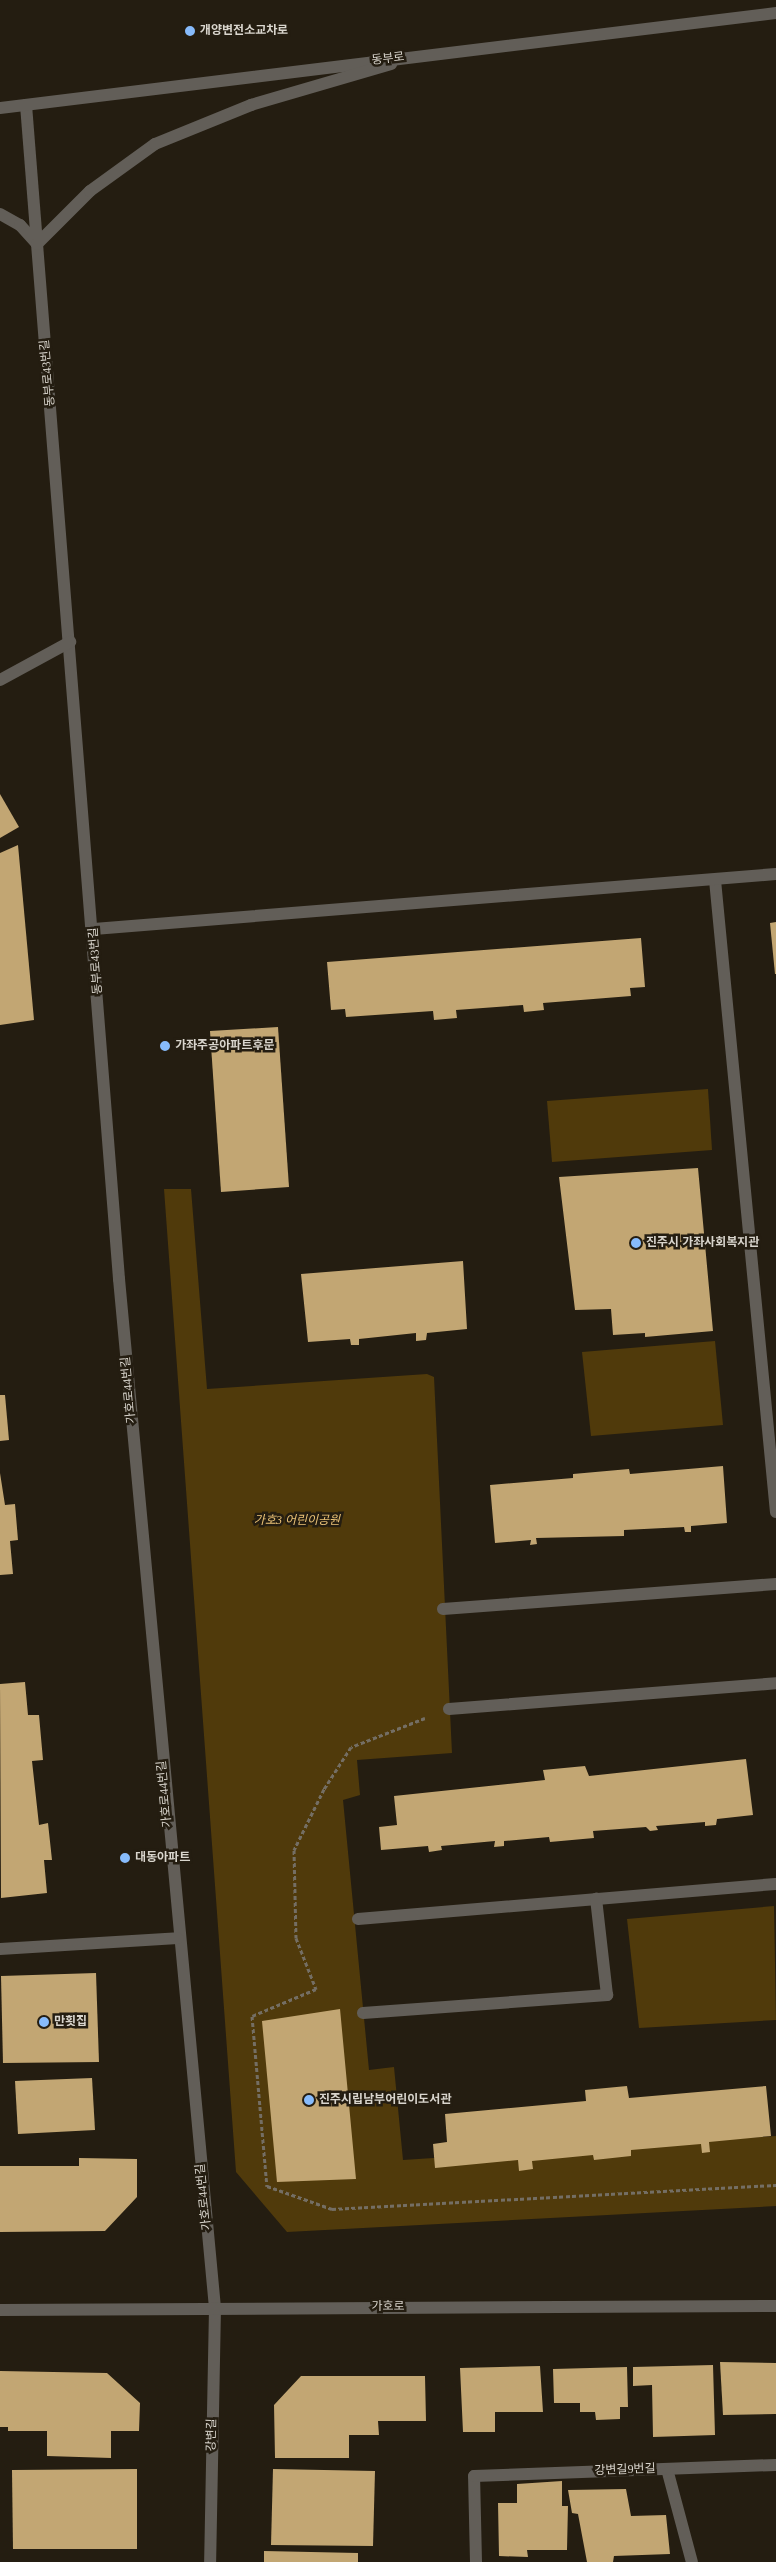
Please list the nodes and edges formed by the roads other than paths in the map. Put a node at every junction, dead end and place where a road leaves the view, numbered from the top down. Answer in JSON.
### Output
{"nodes":[{"id":1,"x":776,"y":13,"type":"edge"},
{"id":2,"x":430,"y":53,"type":"junction"},
{"id":3,"x":26,"y":105,"type":"junction"},
{"id":4,"x":0,"y":108,"type":"edge"},
{"id":5,"x":0,"y":214,"type":"edge"},
{"id":6,"x":37,"y":244,"type":"junction"},
{"id":7,"x":70,"y":642,"type":"junction"},
{"id":8,"x":0,"y":680,"type":"edge"},
{"id":9,"x":776,"y":874,"type":"edge"},
{"id":10,"x":715,"y":880,"type":"junction"},
{"id":11,"x":94,"y":930,"type":"junction"},
{"id":12,"x":119,"y":1280,"type":"joint"},
{"id":13,"x":776,"y":1512,"type":"edge"},
{"id":14,"x":776,"y":1584,"type":"edge"},
{"id":15,"x":443,"y":1608,"type":"dead end"},
{"id":16,"x":776,"y":1683,"type":"edge"},
{"id":17,"x":449,"y":1709,"type":"road end"},
{"id":18,"x":776,"y":1884,"type":"edge"},
{"id":19,"x":596,"y":1899,"type":"junction"},
{"id":20,"x":358,"y":1920,"type":"dead end"},
{"id":21,"x":178,"y":1938,"type":"junction"},
{"id":22,"x":0,"y":1949,"type":"edge"},
{"id":23,"x":364,"y":2014,"type":"dead end"},
{"id":24,"x":776,"y":2306,"type":"edge"},
{"id":25,"x":215,"y":2308,"type":"junction"},
{"id":26,"x":0,"y":2310,"type":"edge"},
{"id":27,"x":776,"y":2465,"type":"edge"},
{"id":28,"x":667,"y":2469,"type":"junction"},
{"id":29,"x":210,"y":2562,"type":"edge"},
{"id":30,"x":476,"y":2562,"type":"edge"},
{"id":31,"x":692,"y":2562,"type":"edge"}],
"edges":[{"from":1,"to":2,"type":"street","name":"동부로"},
{"from":2,"to":3,"type":"street","name":"동부로"},
{"from":2,"to":6,"type":"street"},
{"from":3,"to":4,"type":"street","name":"동부로"},
{"from":3,"to":6,"type":"street","name":"동부로43번길"},
{"from":5,"to":6,"type":"street"},
{"from":6,"to":7,"type":"street","name":"동부로43번길"},
{"from":7,"to":8,"type":"street"},
{"from":7,"to":11,"type":"street","name":"동부로43번길"},
{"from":9,"to":10,"type":"street"},
{"from":10,"to":11,"type":"street"},
{"from":10,"to":13,"type":"street"},
{"from":11,"to":12,"type":"street","name":"동부로43번길"},
{"from":12,"to":21,"type":"street","name":"가호로44번길"},
{"from":14,"to":15,"type":"street"},
{"from":16,"to":17,"type":"street"},
{"from":18,"to":19,"type":"street"},
{"from":19,"to":20,"type":"street"},
{"from":19,"to":23,"type":"street"},
{"from":21,"to":22,"type":"street"},
{"from":21,"to":25,"type":"street","name":"가호로44번길"},
{"from":24,"to":25,"type":"street","name":"가호로"},
{"from":25,"to":26,"type":"street","name":"가호로"},
{"from":25,"to":29,"type":"street","name":"강변길"},
{"from":27,"to":28,"type":"street","name":"강변길9번길"},
{"from":28,"to":30,"type":"street","name":"강변길9번길"},
{"from":28,"to":31,"type":"street"}]}
